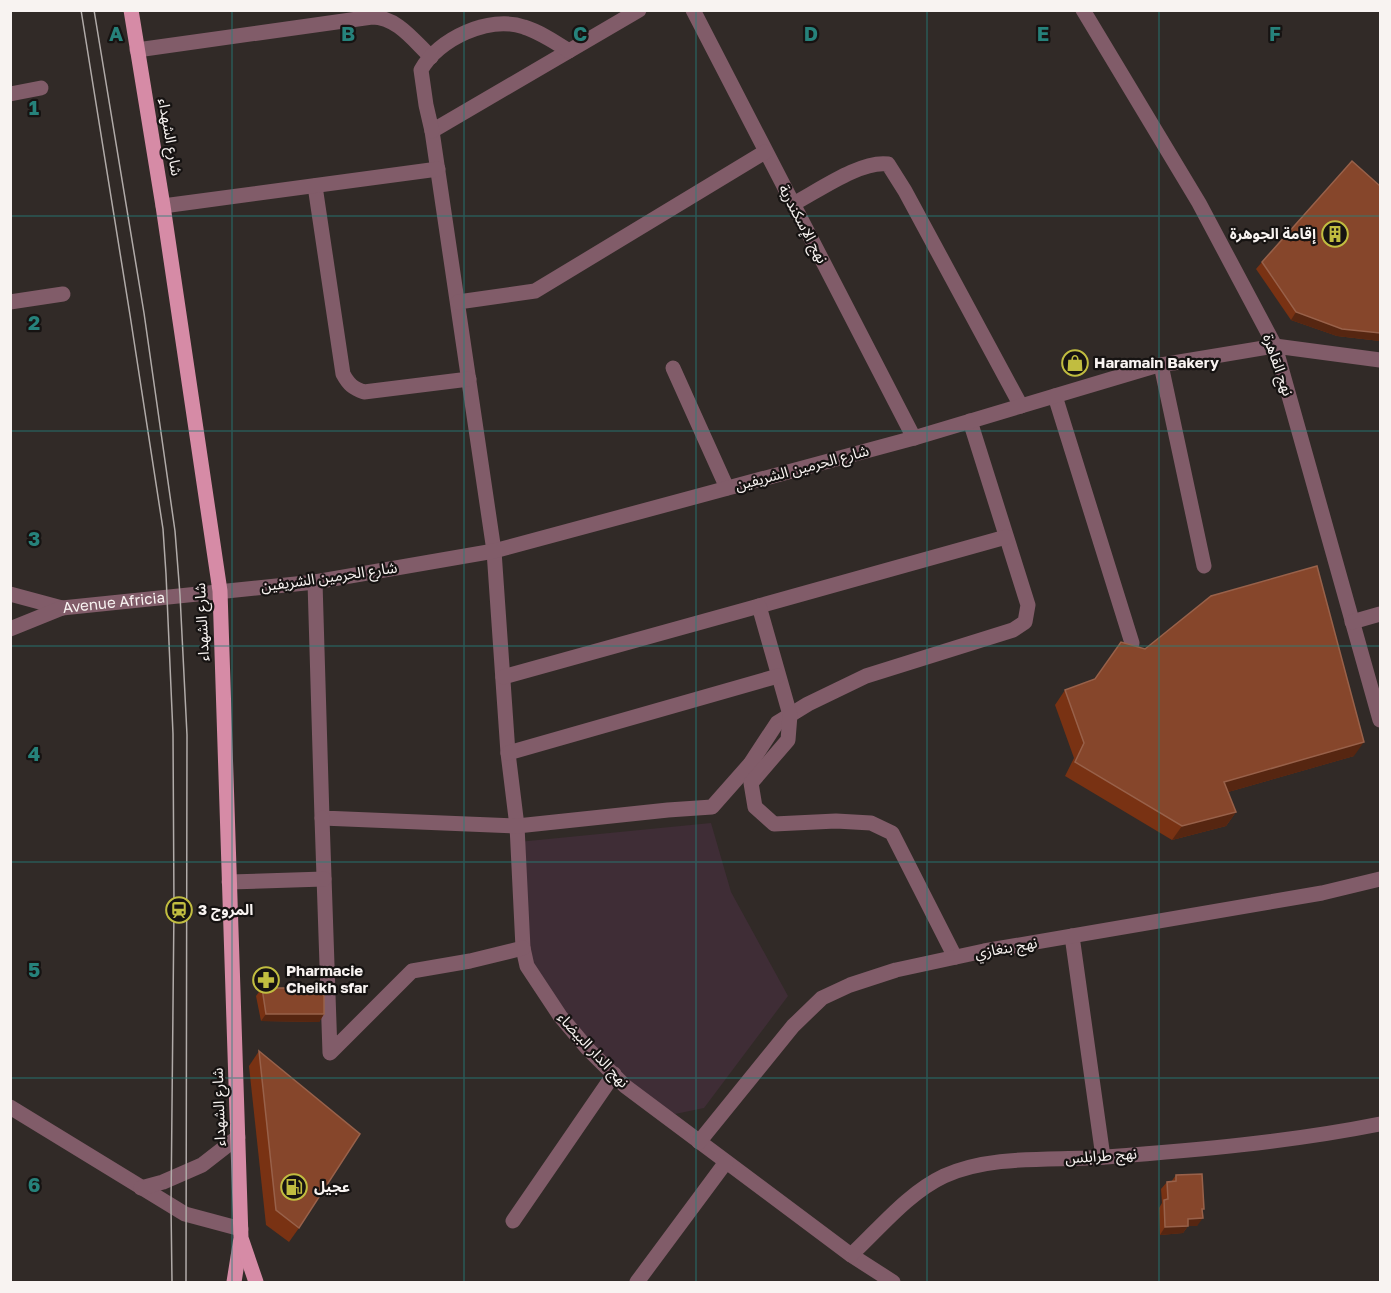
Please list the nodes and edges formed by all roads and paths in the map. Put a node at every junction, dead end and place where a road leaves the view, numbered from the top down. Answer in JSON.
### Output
{"nodes":[{"id":1,"x":131,"y":10,"type":"edge"},
{"id":2,"x":639,"y":10,"type":"edge"},
{"id":3,"x":693,"y":10,"type":"edge"},
{"id":4,"x":1083,"y":10,"type":"edge"},
{"id":5,"x":136,"y":50,"type":"junction"},
{"id":6,"x":569,"y":51,"type":"junction"},
{"id":7,"x":431,"y":57,"type":"junction"},
{"id":8,"x":41,"y":88,"type":"dead end"},
{"id":9,"x":10,"y":94,"type":"edge"},
{"id":10,"x":432,"y":131,"type":"junction"},
{"id":11,"x":765,"y":152,"type":"junction"},
{"id":12,"x":438,"y":169,"type":"junction"},
{"id":13,"x":315,"y":186,"type":"junction"},
{"id":14,"x":793,"y":204,"type":"junction"},
{"id":15,"x":163,"y":206,"type":"junction"},
{"id":16,"x":63,"y":294,"type":"dead end"},
{"id":17,"x":10,"y":302,"type":"edge"},
{"id":18,"x":458,"y":302,"type":"junction"},
{"id":19,"x":1275,"y":346,"type":"junction"},
{"id":20,"x":1380,"y":360,"type":"edge"},
{"id":21,"x":1161,"y":365,"type":"junction"},
{"id":22,"x":673,"y":368,"type":"dead end"},
{"id":23,"x":469,"y":379,"type":"junction"},
{"id":24,"x":1055,"y":396,"type":"junction"},
{"id":25,"x":1021,"y":406,"type":"junction"},
{"id":26,"x":970,"y":421,"type":"junction"},
{"id":27,"x":914,"y":438,"type":"junction"},
{"id":28,"x":727,"y":488,"type":"junction"},
{"id":29,"x":1006,"y":537,"type":"junction"},
{"id":30,"x":494,"y":551,"type":"junction"},
{"id":31,"x":1204,"y":566,"type":"dead end"},
{"id":32,"x":315,"y":582,"type":"junction"},
{"id":33,"x":220,"y":591,"type":"junction"},
{"id":34,"x":10,"y":594,"type":"edge"},
{"id":35,"x":759,"y":606,"type":"junction"},
{"id":36,"x":62,"y":608,"type":"junction"},
{"id":37,"x":1380,"y":614,"type":"edge"},
{"id":38,"x":1352,"y":621,"type":"junction"},
{"id":39,"x":10,"y":629,"type":"edge"},
{"id":40,"x":1132,"y":643,"type":"edge"},
{"id":41,"x":778,"y":676,"type":"junction"},
{"id":42,"x":503,"y":677,"type":"junction"},
{"id":43,"x":790,"y":715,"type":"junction"},
{"id":44,"x":1380,"y":720,"type":"edge"},
{"id":45,"x":508,"y":753,"type":"junction"},
{"id":46,"x":322,"y":818,"type":"junction"},
{"id":47,"x":517,"y":826,"type":"junction"},
{"id":48,"x":324,"y":879,"type":"junction"},
{"id":49,"x":1380,"y":879,"type":"edge"},
{"id":50,"x":229,"y":882,"type":"junction"},
{"id":51,"x":1072,"y":936,"type":"junction"},
{"id":52,"x":523,"y":948,"type":"junction"},
{"id":53,"x":955,"y":957,"type":"junction"},
{"id":54,"x":614,"y":1074,"type":"junction"},
{"id":55,"x":10,"y":1107,"type":"edge"},
{"id":56,"x":1380,"y":1124,"type":"edge"},
{"id":57,"x":238,"y":1137,"type":"junction"},
{"id":58,"x":699,"y":1142,"type":"junction"},
{"id":59,"x":1103,"y":1157,"type":"junction"},
{"id":60,"x":726,"y":1162,"type":"junction"},
{"id":61,"x":141,"y":1188,"type":"junction"},
{"id":62,"x":513,"y":1221,"type":"dead end"},
{"id":63,"x":241,"y":1233,"type":"junction"},
{"id":64,"x":851,"y":1255,"type":"junction"},
{"id":65,"x":869,"y":1276,"type":"edge"},
{"id":66,"x":234,"y":1281,"type":"edge"},
{"id":67,"x":257,"y":1281,"type":"edge"},
{"id":68,"x":637,"y":1282,"type":"edge"},
{"id":69,"x":893,"y":1282,"type":"edge"}],
"edges":[{"from":1,"to":5,"type":"main road","name":"شارع الشهداء"},
{"from":2,"to":6,"type":"street"},
{"from":3,"to":11,"type":"street","name":"نهج الإسكندرية"},
{"from":4,"to":19,"type":"street","name":"نهج القاهرة"},
{"from":5,"to":7,"type":"street"},
{"from":5,"to":15,"type":"main road","name":"شارع الشهداء"},
{"from":6,"to":7,"type":"street"},
{"from":6,"to":10,"type":"street"},
{"from":7,"to":10,"type":"street","name":"نهج الدار البيضاء"},
{"from":8,"to":9,"type":"street"},
{"from":10,"to":12,"type":"street","name":"نهج الدار البيضاء"},
{"from":11,"to":14,"type":"street","name":"نهج الإسكندرية"},
{"from":11,"to":18,"type":"street"},
{"from":12,"to":13,"type":"street"},
{"from":12,"to":18,"type":"street","name":"نهج الدار البيضاء"},
{"from":13,"to":15,"type":"street"},
{"from":13,"to":23,"type":"street"},
{"from":14,"to":25,"type":"street"},
{"from":14,"to":27,"type":"street","name":"نهج الإسكندرية"},
{"from":15,"to":33,"type":"main road","name":"شارع الشهداء"},
{"from":16,"to":17,"type":"street"},
{"from":18,"to":23,"type":"street","name":"نهج الدار البيضاء"},
{"from":19,"to":20,"type":"street","name":"شارع الحرمين الشريفين"},
{"from":19,"to":21,"type":"street","name":"شارع الحرمين الشريفين"},
{"from":19,"to":38,"type":"street","name":"نهج القاهرة"},
{"from":21,"to":24,"type":"street","name":"شارع الحرمين الشريفين"},
{"from":21,"to":31,"type":"street"},
{"from":22,"to":28,"type":"street"},
{"from":23,"to":30,"type":"street","name":"نهج الدار البيضاء"},
{"from":24,"to":25,"type":"street","name":"شارع الحرمين الشريفين"},
{"from":24,"to":40,"type":"street"},
{"from":25,"to":26,"type":"street","name":"شارع الحرمين الشريفين"},
{"from":26,"to":27,"type":"street","name":"شارع الحرمين الشريفين"},
{"from":26,"to":29,"type":"street"},
{"from":27,"to":28,"type":"street","name":"شارع الحرمين الشريفين"},
{"from":28,"to":30,"type":"street","name":"شارع الحرمين الشريفين"},
{"from":29,"to":35,"type":"street"},
{"from":29,"to":43,"type":"street"},
{"from":30,"to":32,"type":"street","name":"شارع الحرمين الشريفين"},
{"from":30,"to":42,"type":"street","name":"نهج الدار البيضاء"},
{"from":32,"to":33,"type":"street","name":"شارع الحرمين الشريفين"},
{"from":32,"to":46,"type":"street"},
{"from":33,"to":36,"type":"street","name":"Avenue Africia"},
{"from":33,"to":50,"type":"main road","name":"شارع الشهداء"},
{"from":34,"to":36,"type":"street","name":"Avenue Africia"},
{"from":35,"to":41,"type":"street"},
{"from":35,"to":42,"type":"street"},
{"from":36,"to":39,"type":"street"},
{"from":37,"to":38,"type":"street"},
{"from":38,"to":44,"type":"street","name":"نهج القاهرة"},
{"from":41,"to":43,"type":"street"},
{"from":41,"to":45,"type":"street"},
{"from":42,"to":45,"type":"street","name":"نهج الدار البيضاء"},
{"from":43,"to":47,"type":"street"},
{"from":43,"to":53,"type":"street"},
{"from":45,"to":47,"type":"street","name":"نهج الدار البيضاء"},
{"from":46,"to":47,"type":"street"},
{"from":46,"to":48,"type":"street"},
{"from":47,"to":52,"type":"street","name":"نهج الدار البيضاء"},
{"from":48,"to":50,"type":"street"},
{"from":48,"to":52,"type":"street"},
{"from":49,"to":51,"type":"street","name":"نهج بنغازي"},
{"from":50,"to":57,"type":"main road","name":"شارع الشهداء"},
{"from":51,"to":53,"type":"street","name":"نهج بنغازي"},
{"from":51,"to":59,"type":"street"},
{"from":52,"to":54,"type":"street","name":"نهج الدار البيضاء"},
{"from":53,"to":58,"type":"street","name":"نهج بنغازي"},
{"from":54,"to":58,"type":"street","name":"نهج الدار البيضاء"},
{"from":54,"to":62,"type":"street"},
{"from":55,"to":61,"type":"street"},
{"from":56,"to":59,"type":"street","name":"نهج طرابلس"},
{"from":57,"to":61,"type":"street"},
{"from":57,"to":63,"type":"main road","name":"شارع الشهداء"},
{"from":58,"to":60,"type":"street","name":"نهج الدار البيضاء"},
{"from":59,"to":64,"type":"street","name":"نهج طرابلس"},
{"from":60,"to":64,"type":"street","name":"نهج الدار البيضاء"},
{"from":60,"to":68,"type":"street"},
{"from":61,"to":63,"type":"street"},
{"from":63,"to":66,"type":"main road","name":"شارع الشهداء"},
{"from":63,"to":67,"type":"main road","name":"شارع الشهداء"},
{"from":64,"to":65,"type":"street","name":"نهج الدار البيضاء"},
{"from":65,"to":69,"type":"street","name":"نهج الدار البيضاء"},
{"from":66,"to":67,"type":"street"}]}
